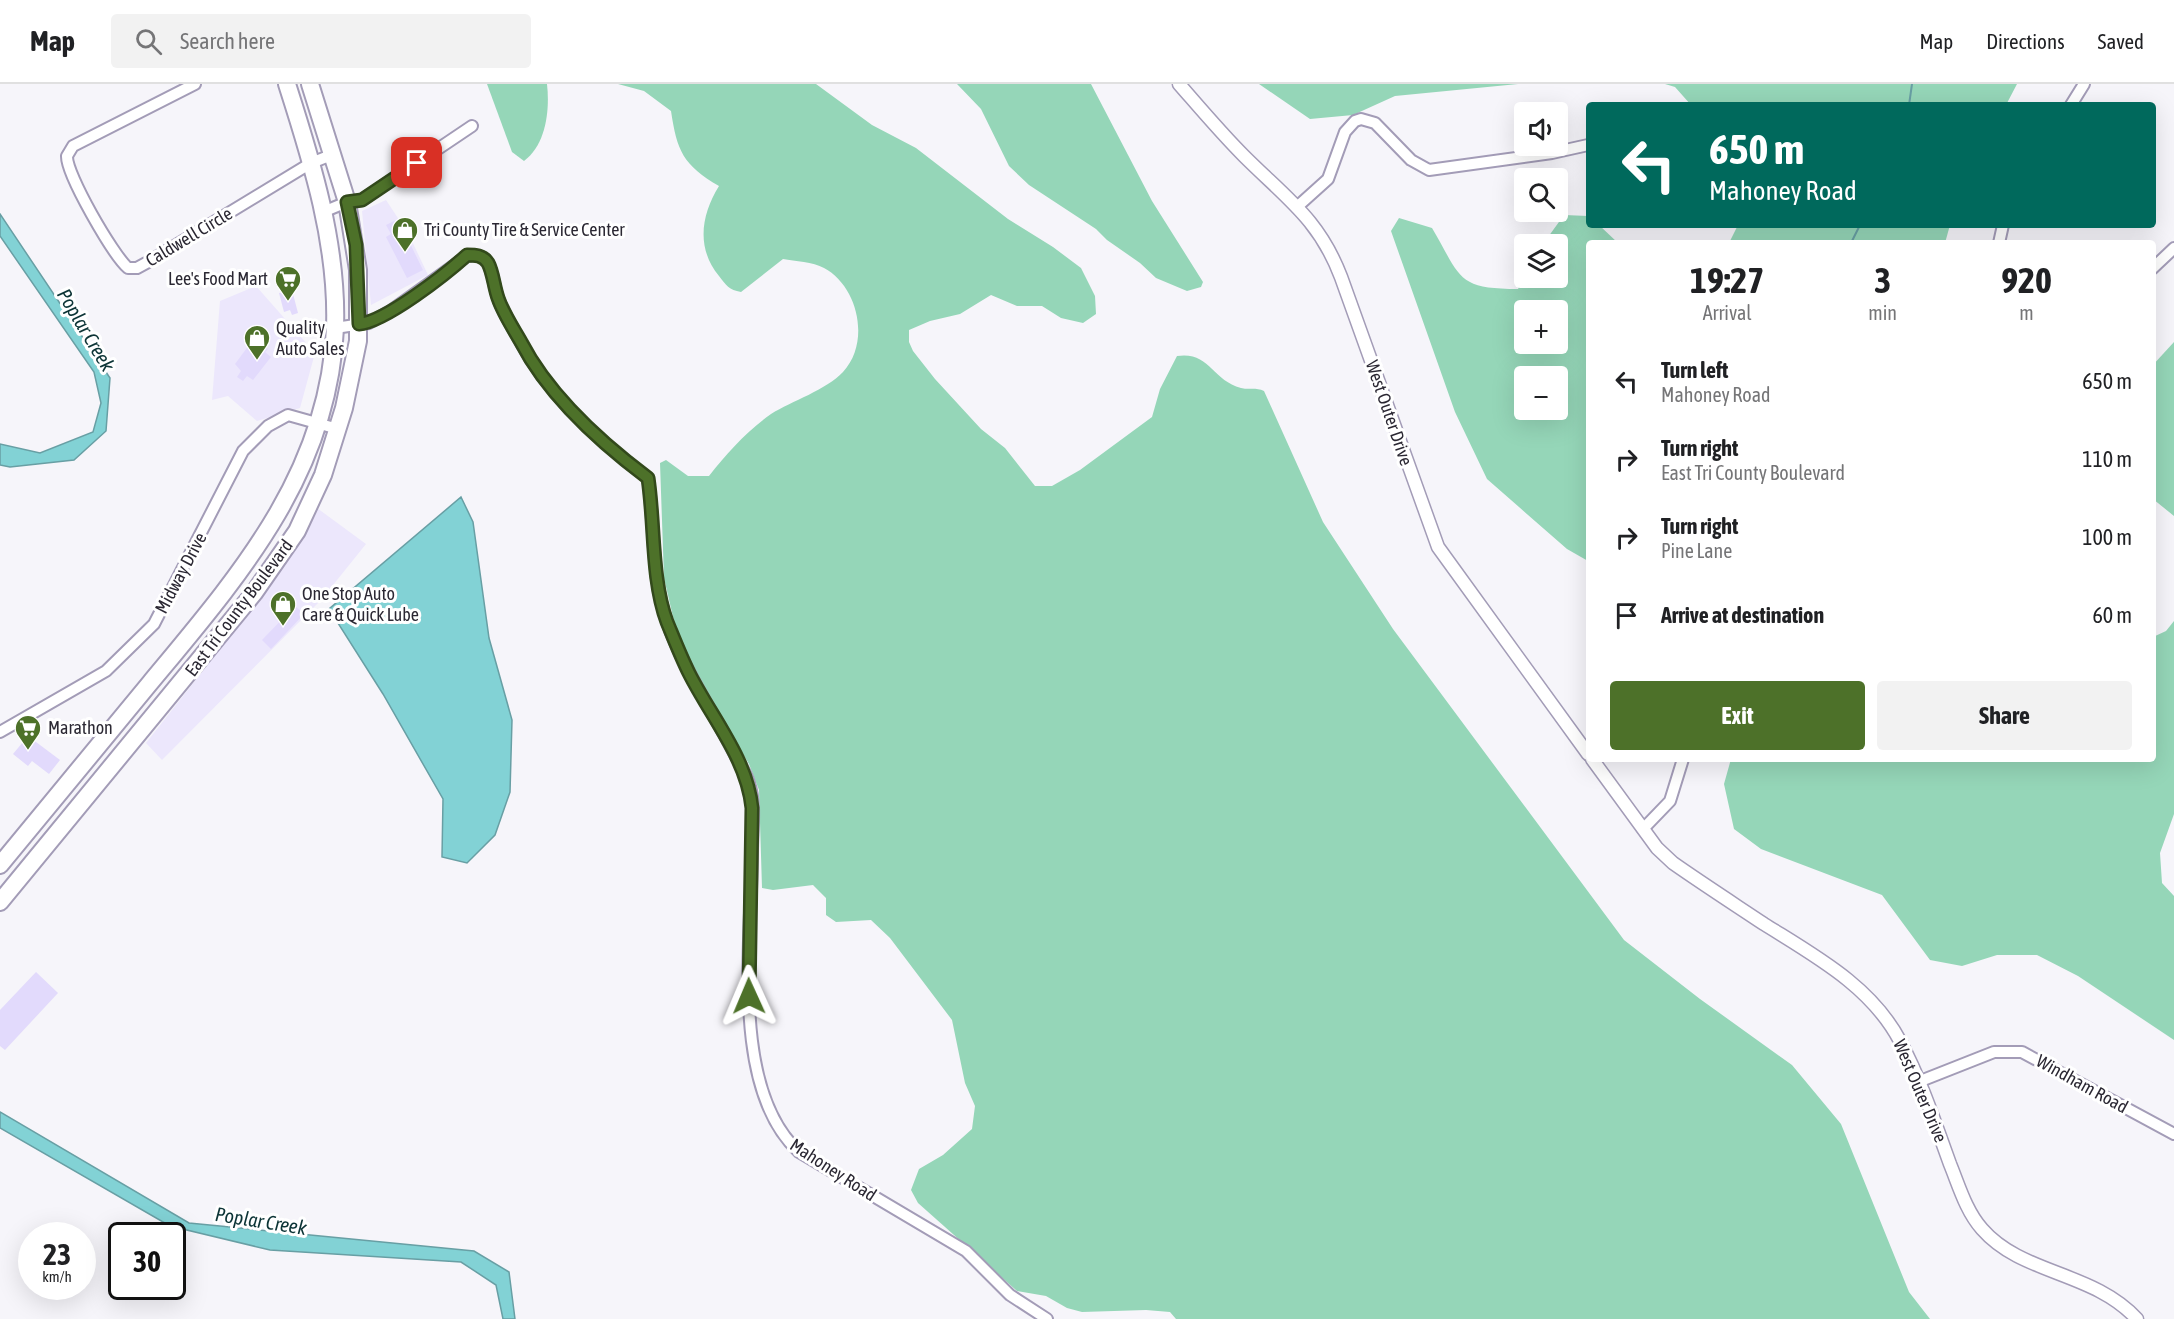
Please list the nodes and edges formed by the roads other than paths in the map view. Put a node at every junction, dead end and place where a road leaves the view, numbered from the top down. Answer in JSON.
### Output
{"nodes":[{"id":1,"x":195,"y":84,"type":"edge"},
{"id":2,"x":287,"y":84,"type":"edge"},
{"id":3,"x":310,"y":84,"type":"edge"},
{"id":4,"x":1179,"y":84,"type":"edge"},
{"id":5,"x":2084,"y":84,"type":"edge"},
{"id":6,"x":2073,"y":102,"type":"edge"},
{"id":7,"x":472,"y":126,"type":"dead end"},
{"id":8,"x":1586,"y":145,"type":"edge"},
{"id":9,"x":334,"y":154,"type":"junction"},
{"id":10,"x":311,"y":163,"type":"junction"},
{"id":11,"x":347,"y":202,"type":"junction"},
{"id":12,"x":1298,"y":206,"type":"junction"},
{"id":13,"x":323,"y":212,"type":"junction"},
{"id":14,"x":2174,"y":248,"type":"edge"},
{"id":15,"x":2156,"y":265,"type":"edge"},
{"id":16,"x":359,"y":324,"type":"junction"},
{"id":17,"x":335,"y":328,"type":"junction"},
{"id":18,"x":318,"y":422,"type":"junction"},
{"id":19,"x":338,"y":429,"type":"junction"},
{"id":20,"x":0,"y":732,"type":"edge"},
{"id":21,"x":1586,"y":751,"type":"edge"},
{"id":22,"x":1594,"y":762,"type":"edge"},
{"id":23,"x":1682,"y":762,"type":"edge"},
{"id":24,"x":1643,"y":829,"type":"junction"},
{"id":25,"x":0,"y":865,"type":"edge"},
{"id":26,"x":0,"y":902,"type":"edge"},
{"id":27,"x":1918,"y":1082,"type":"junction"},
{"id":28,"x":2174,"y":1134,"type":"edge"},
{"id":29,"x":1047,"y":1319,"type":"edge"},
{"id":30,"x":2138,"y":1319,"type":"edge"}],
"edges":[{"from":1,"to":10,"type":"street","name":"Caldwell Circle"},
{"from":2,"to":10,"type":"highway","name":"East Tri County Boulevard"},
{"from":3,"to":9,"type":"highway","name":"East Tri County Boulevard"},
{"from":4,"to":12,"type":"street","name":"West Outer Drive"},
{"from":5,"to":6,"type":"street"},
{"from":7,"to":11,"type":"street"},
{"from":8,"to":12,"type":"street"},
{"from":9,"to":10,"type":"street","name":"Caldwell Circle"},
{"from":9,"to":11,"type":"highway","name":"East Tri County Boulevard"},
{"from":10,"to":13,"type":"highway","name":"East Tri County Boulevard"},
{"from":11,"to":13,"type":"street"},
{"from":11,"to":16,"type":"highway","name":"East Tri County Boulevard"},
{"from":12,"to":21,"type":"street","name":"West Outer Drive"},
{"from":13,"to":17,"type":"highway","name":"East Tri County Boulevard"},
{"from":14,"to":15,"type":"street"},
{"from":16,"to":17,"type":"street","name":"Mahoney Road"},
{"from":16,"to":19,"type":"highway","name":"East Tri County Boulevard"},
{"from":16,"to":29,"type":"street","name":"Mahoney Road"},
{"from":17,"to":18,"type":"highway","name":"East Tri County Boulevard"},
{"from":18,"to":19,"type":"street","name":"Midway Drive"},
{"from":18,"to":20,"type":"street","name":"Midway Drive"},
{"from":18,"to":25,"type":"highway","name":"East Tri County Boulevard"},
{"from":19,"to":26,"type":"highway","name":"East Tri County Boulevard"},
{"from":22,"to":24,"type":"street","name":"West Outer Drive"},
{"from":23,"to":24,"type":"street"},
{"from":24,"to":27,"type":"street","name":"West Outer Drive"},
{"from":27,"to":28,"type":"street","name":"Windham Road"},
{"from":27,"to":30,"type":"street","name":"West Outer Drive"}]}
